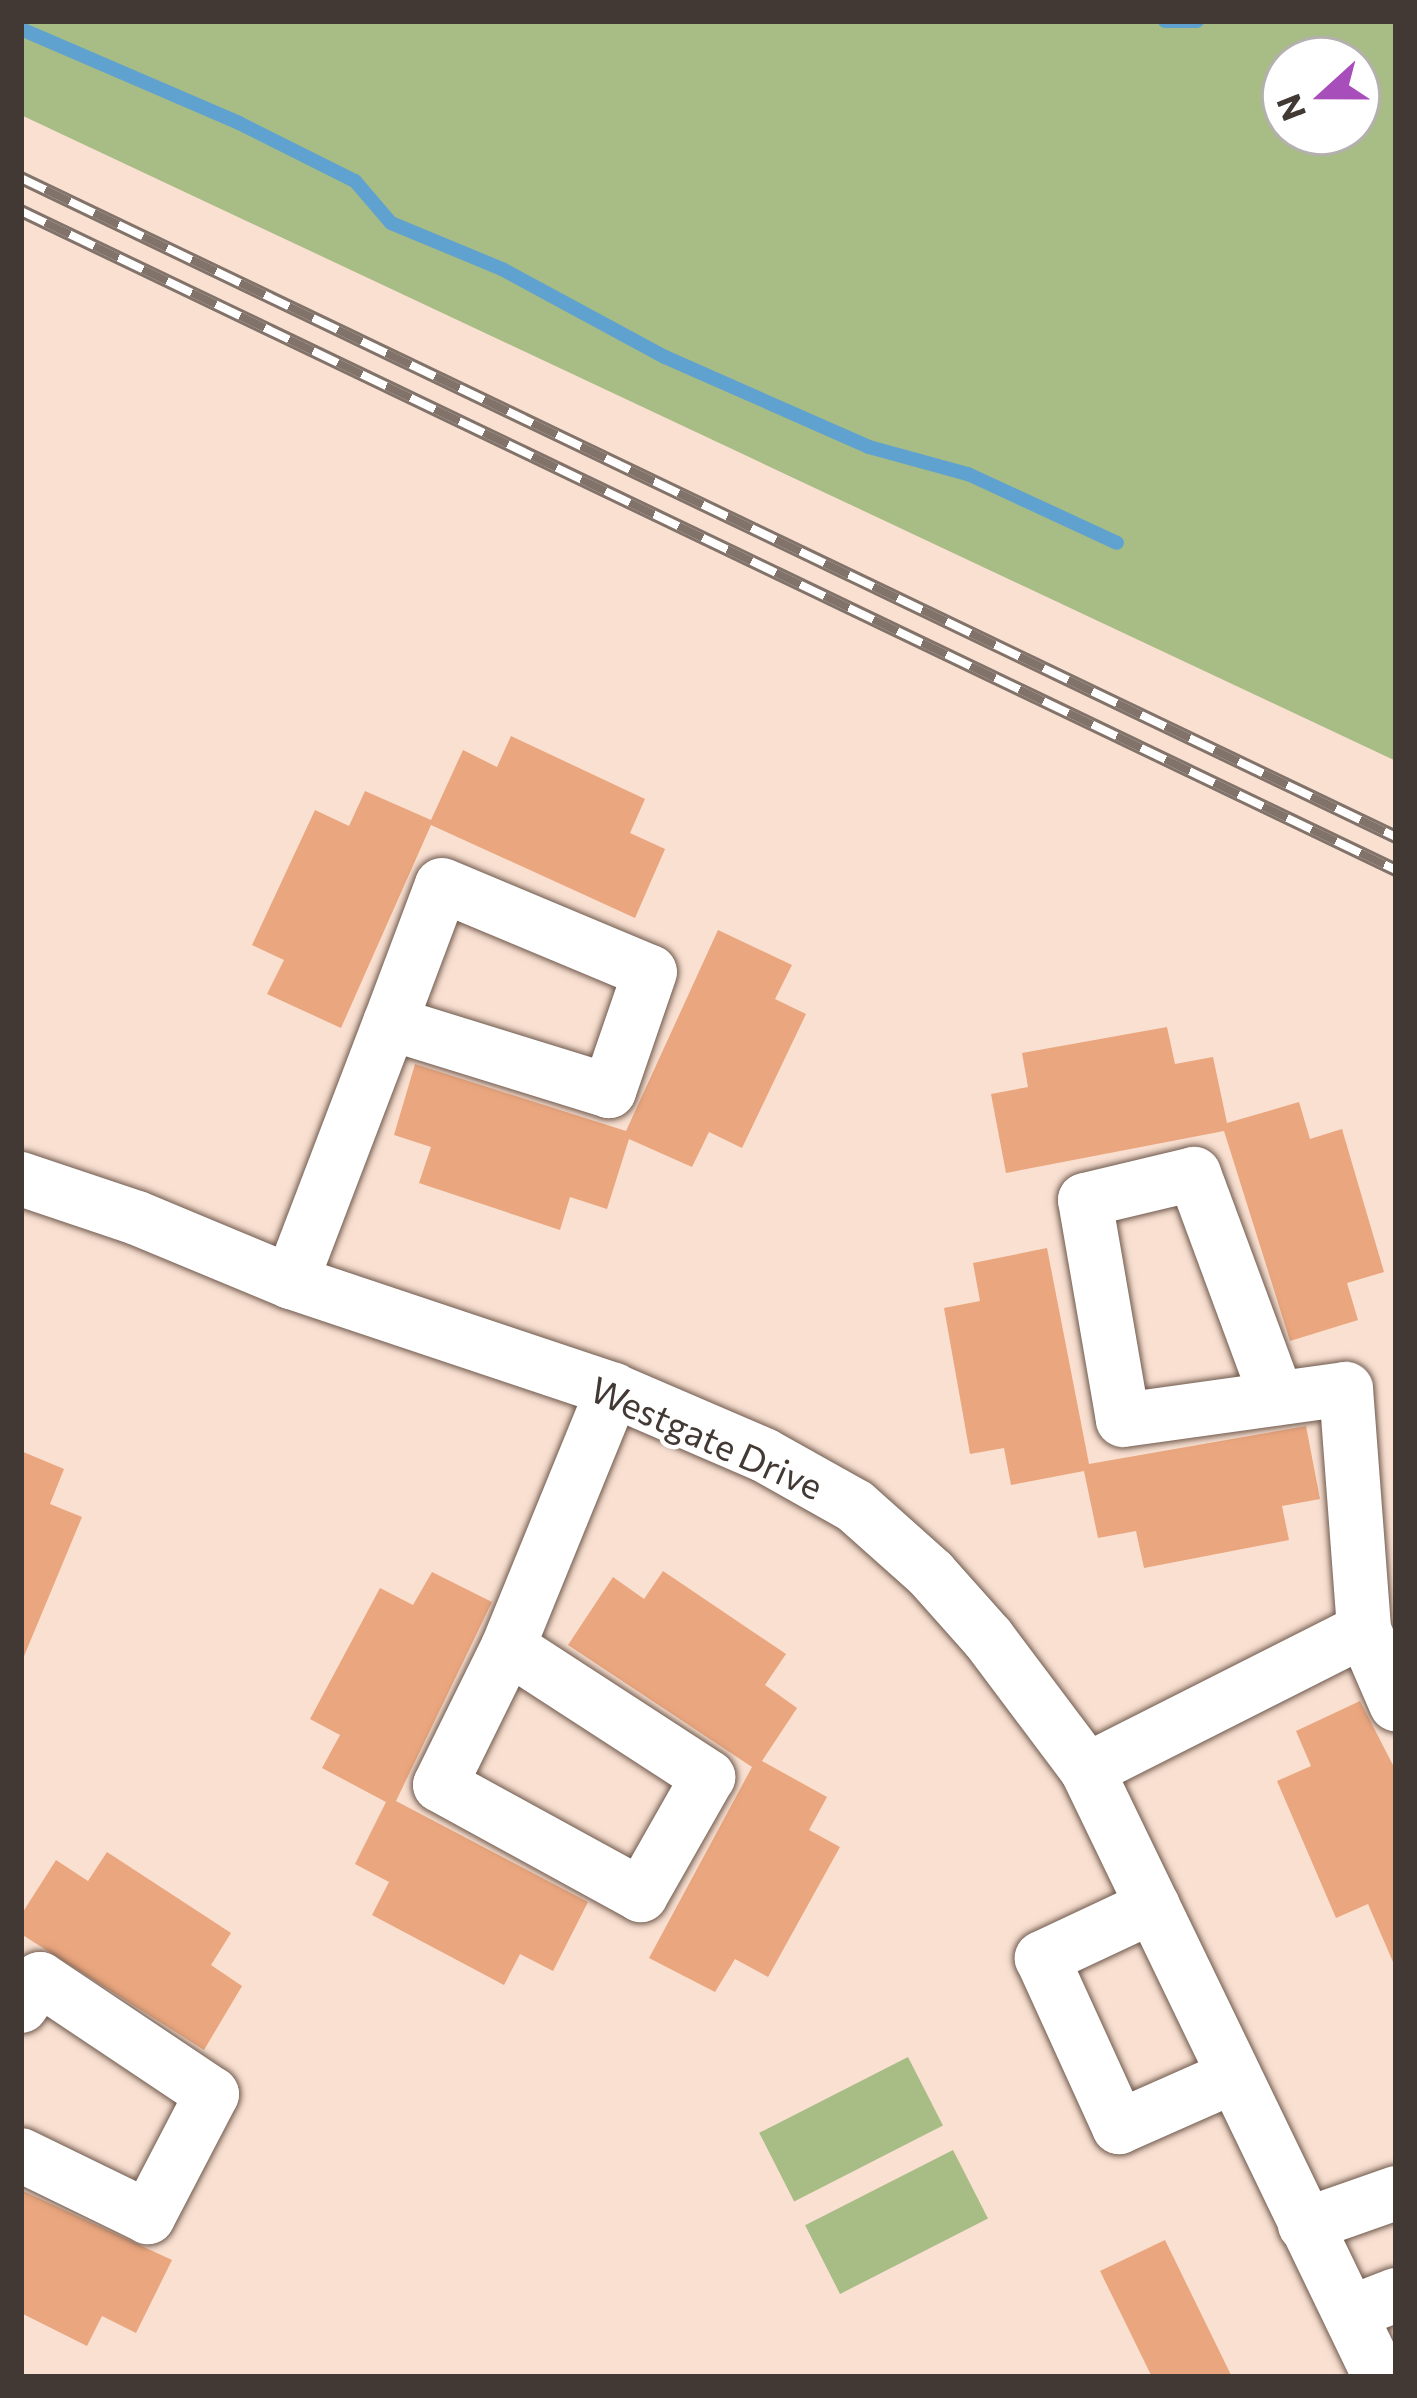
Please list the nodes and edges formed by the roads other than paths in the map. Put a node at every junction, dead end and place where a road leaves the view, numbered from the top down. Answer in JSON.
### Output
{"nodes":[{"id":1,"x":390,"y":1023,"type":"junction"},
{"id":2,"x":21,"y":1179,"type":"edge"},
{"id":3,"x":291,"y":1282,"type":"junction"},
{"id":4,"x":613,"y":1390,"type":"junction"},
{"id":5,"x":1277,"y":1399,"type":"junction"},
{"id":6,"x":1364,"y":1630,"type":"junction"},
{"id":7,"x":508,"y":1648,"type":"junction"},
{"id":8,"x":1396,"y":1704,"type":"edge"},
{"id":9,"x":1088,"y":1770,"type":"junction"},
{"id":10,"x":1153,"y":1906,"type":"junction"},
{"id":11,"x":21,"y":2006,"type":"edge"},
{"id":12,"x":1234,"y":2076,"type":"junction"},
{"id":13,"x":21,"y":2155,"type":"edge"},
{"id":14,"x":1396,"y":2193,"type":"edge"},
{"id":15,"x":1305,"y":2225,"type":"junction"},
{"id":16,"x":1373,"y":2304,"type":"edge"},
{"id":17,"x":1380,"y":2377,"type":"edge"}],
"edges":[{"from":1,"to":1,"type":"street"},
{"from":1,"to":3,"type":"street"},
{"from":2,"to":3,"type":"street","name":"Westgate Drive"},
{"from":3,"to":4,"type":"street","name":"Westgate Drive"},
{"from":4,"to":7,"type":"street"},
{"from":4,"to":9,"type":"street","name":"Westgate Drive"},
{"from":5,"to":5,"type":"street"},
{"from":5,"to":6,"type":"street"},
{"from":6,"to":8,"type":"street"},
{"from":6,"to":9,"type":"street"},
{"from":7,"to":7,"type":"street"},
{"from":9,"to":10,"type":"street","name":"Westgate Drive"},
{"from":10,"to":12,"type":"street","name":"Westgate Drive"},
{"from":10,"to":12,"type":"street"},
{"from":11,"to":13,"type":"street"},
{"from":12,"to":15,"type":"street","name":"Westgate Drive"},
{"from":14,"to":15,"type":"street"},
{"from":15,"to":16,"type":"street","name":"Westgate Drive"},
{"from":16,"to":17,"type":"street","name":"Westgate Drive"}]}
